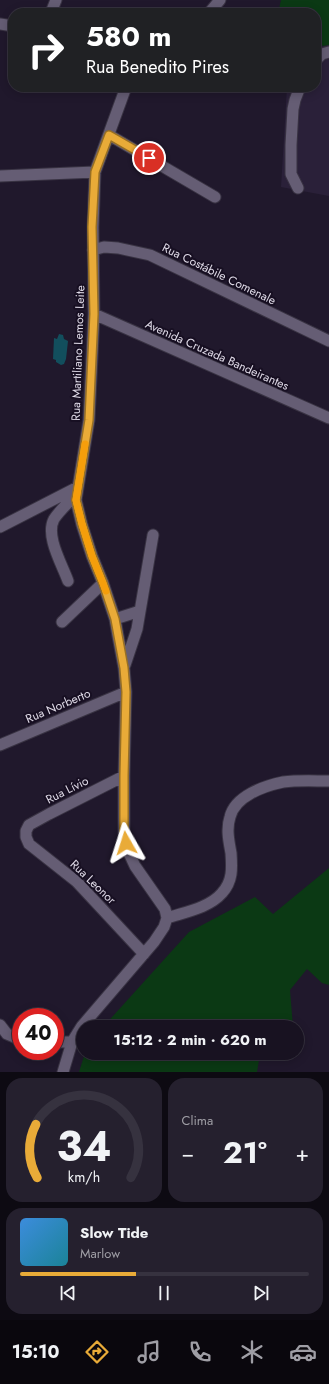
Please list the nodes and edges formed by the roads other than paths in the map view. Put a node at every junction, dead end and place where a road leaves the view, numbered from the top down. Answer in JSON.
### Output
{"nodes":[{"id":1,"x":220,"y":0,"type":"edge"},
{"id":2,"x":213,"y":8,"type":"edge"},
{"id":3,"x":124,"y":92,"type":"edge"},
{"id":4,"x":298,"y":92,"type":"edge"},
{"id":5,"x":109,"y":135,"type":"junction"},
{"id":6,"x":95,"y":172,"type":"junction"},
{"id":7,"x":0,"y":176,"type":"edge"},
{"id":8,"x":298,"y":188,"type":"dead end"},
{"id":9,"x":215,"y":197,"type":"dead end"},
{"id":10,"x":93,"y":250,"type":"junction"},
{"id":11,"x":94,"y":314,"type":"junction"},
{"id":12,"x":329,"y":341,"type":"edge"},
{"id":13,"x":329,"y":418,"type":"edge"},
{"id":14,"x":78,"y":491,"type":"junction"},
{"id":15,"x":0,"y":527,"type":"edge"},
{"id":16,"x":153,"y":535,"type":"dead end"},
{"id":17,"x":68,"y":581,"type":"dead end"},
{"id":18,"x":103,"y":583,"type":"junction"},
{"id":19,"x":140,"y":612,"type":"junction"},
{"id":20,"x":115,"y":619,"type":"junction"},
{"id":21,"x":62,"y":622,"type":"dead end"},
{"id":22,"x":124,"y":668,"type":"junction"},
{"id":23,"x":126,"y":692,"type":"junction"},
{"id":24,"x":0,"y":745,"type":"edge"},
{"id":25,"x":124,"y":776,"type":"junction"},
{"id":26,"x":329,"y":781,"type":"edge"},
{"id":27,"x":26,"y":831,"type":"joint"},
{"id":28,"x":167,"y":918,"type":"junction"},
{"id":29,"x":144,"y":954,"type":"junction"},
{"id":30,"x":0,"y":1025,"type":"edge"},
{"id":31,"x":12,"y":1036,"type":"edge"},
{"id":32,"x":64,"y":1042,"type":"edge"},
{"id":33,"x":72,"y":1042,"type":"junction"},
{"id":34,"x":63,"y":1072,"type":"edge"}],
"edges":[{"from":1,"to":2,"type":"street"},
{"from":3,"to":5,"type":"street","name":"Rua Martiliano Lemos Leite"},
{"from":4,"to":8,"type":"street"},
{"from":5,"to":6,"type":"street","name":"Rua Martiliano Lemos Leite"},
{"from":5,"to":9,"type":"street"},
{"from":6,"to":7,"type":"street"},
{"from":6,"to":10,"type":"street","name":"Rua Martiliano Lemos Leite"},
{"from":10,"to":11,"type":"street","name":"Rua Martiliano Lemos Leite"},
{"from":10,"to":12,"type":"street","name":"Rua Costábile Comenale"},
{"from":11,"to":13,"type":"street","name":"Avenida Cruzada Bandeirantes"},
{"from":11,"to":14,"type":"street","name":"Rua Martiliano Lemos Leite"},
{"from":14,"to":15,"type":"street"},
{"from":14,"to":17,"type":"street"},
{"from":14,"to":18,"type":"street","name":"Rua Martiliano Lemos Leite"},
{"from":16,"to":19,"type":"street","name":"Rua Martiliano Lemos Leite"},
{"from":18,"to":20,"type":"street","name":"Rua Martiliano Lemos Leite"},
{"from":18,"to":21,"type":"street"},
{"from":19,"to":20,"type":"street"},
{"from":19,"to":22,"type":"street","name":"Rua Martiliano Lemos Leite"},
{"from":20,"to":22,"type":"street","name":"Rua Martiliano Lemos Leite"},
{"from":22,"to":23,"type":"street","name":"Rua Martiliano Lemos Leite"},
{"from":23,"to":24,"type":"street","name":"Rua Norberto"},
{"from":23,"to":25,"type":"street","name":"Rua Martiliano Lemos Leite"},
{"from":25,"to":27,"type":"street","name":"Rua Lívio"},
{"from":25,"to":28,"type":"street","name":"Rua Martiliano Lemos Leite"},
{"from":26,"to":28,"type":"street"},
{"from":27,"to":29,"type":"street","name":"Rua Leonor"},
{"from":28,"to":29,"type":"street"},
{"from":29,"to":33,"type":"street"},
{"from":30,"to":31,"type":"street"},
{"from":32,"to":33,"type":"street"},
{"from":33,"to":34,"type":"street"}]}
